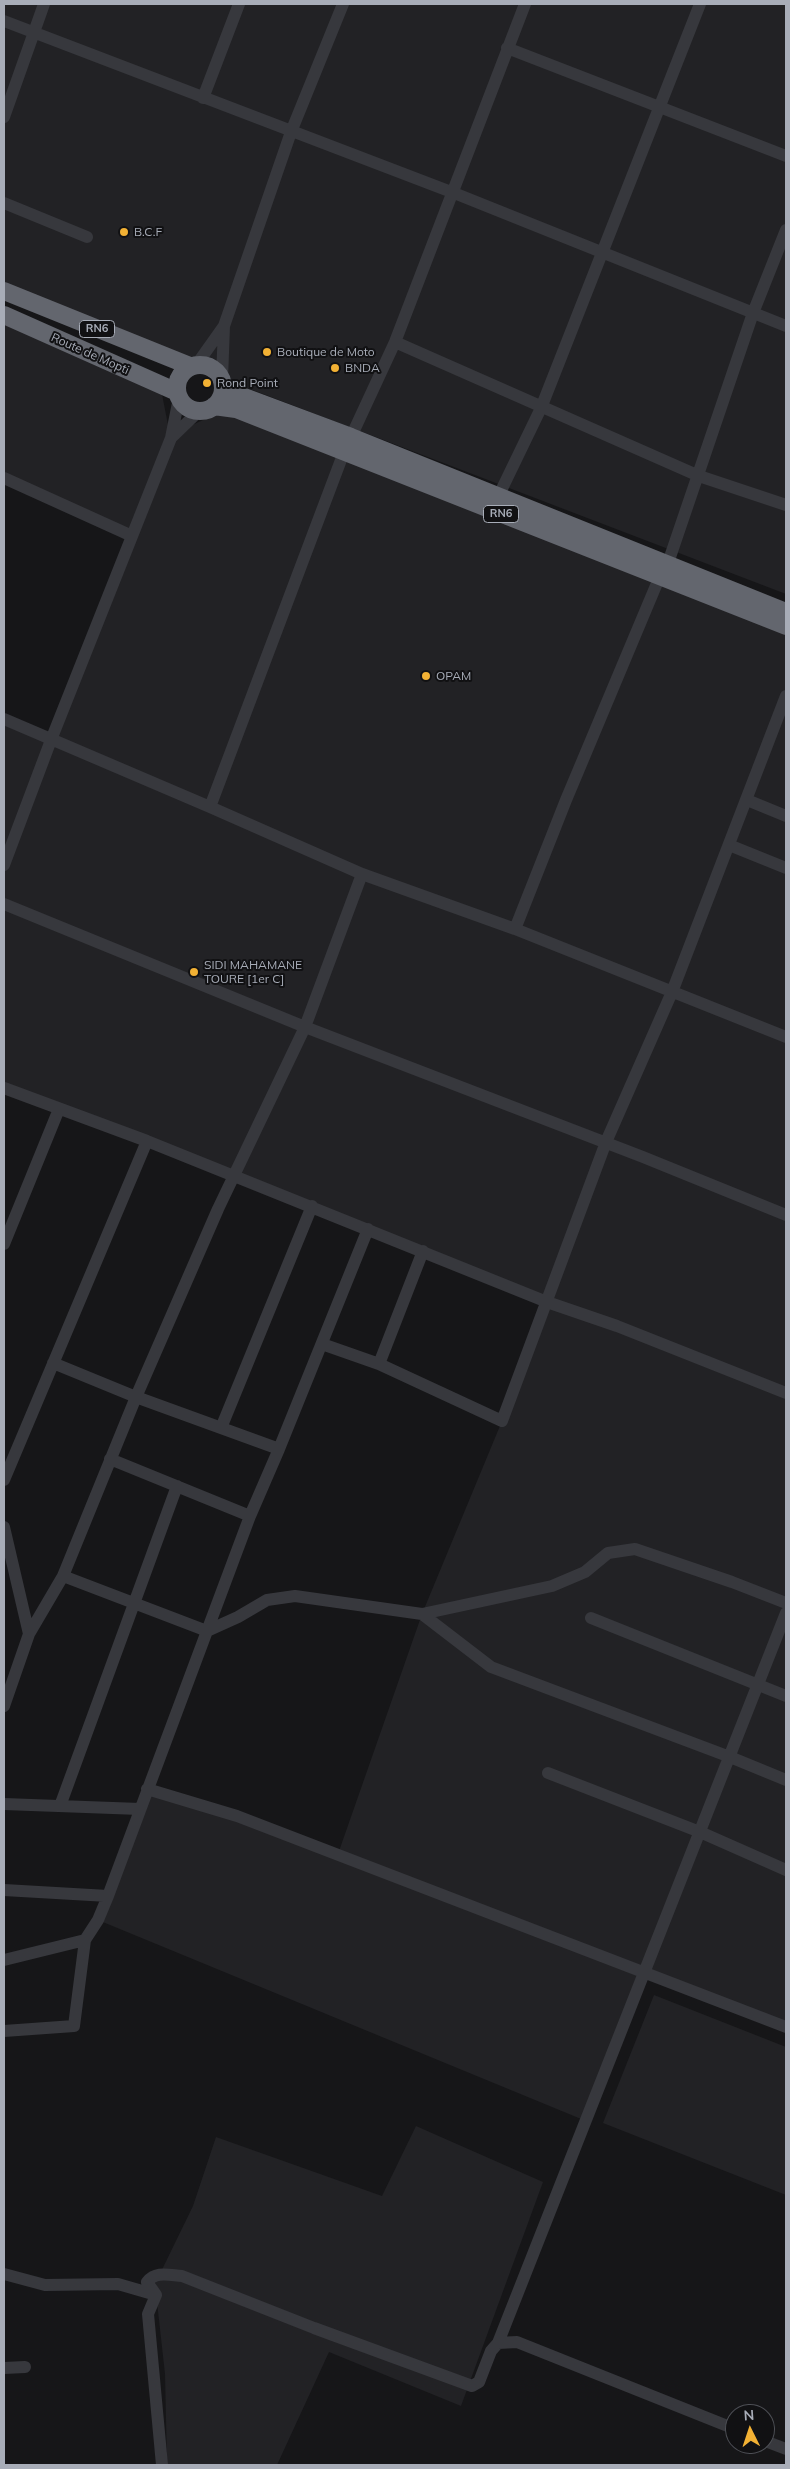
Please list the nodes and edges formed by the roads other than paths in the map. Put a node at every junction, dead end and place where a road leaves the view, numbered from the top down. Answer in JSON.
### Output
{"nodes":[{"id":1,"x":44,"y":4,"type":"edge"},
{"id":2,"x":239,"y":4,"type":"edge"},
{"id":3,"x":343,"y":4,"type":"edge"},
{"id":4,"x":525,"y":4,"type":"edge"},
{"id":5,"x":700,"y":4,"type":"edge"},
{"id":6,"x":4,"y":22,"type":"edge"},
{"id":7,"x":34,"y":33,"type":"junction"},
{"id":8,"x":507,"y":48,"type":"junction"},
{"id":9,"x":203,"y":98,"type":"junction"},
{"id":10,"x":661,"y":108,"type":"junction"},
{"id":11,"x":4,"y":117,"type":"edge"},
{"id":12,"x":291,"y":132,"type":"junction"},
{"id":13,"x":786,"y":156,"type":"edge"},
{"id":14,"x":454,"y":192,"type":"junction"},
{"id":15,"x":4,"y":203,"type":"edge"},
{"id":16,"x":786,"y":230,"type":"edge"},
{"id":17,"x":87,"y":237,"type":"dead end"},
{"id":18,"x":603,"y":252,"type":"junction"},
{"id":19,"x":4,"y":291,"type":"edge"},
{"id":20,"x":753,"y":313,"type":"junction"},
{"id":21,"x":4,"y":315,"type":"edge"},
{"id":22,"x":224,"y":326,"type":"junction"},
{"id":23,"x":786,"y":326,"type":"edge"},
{"id":24,"x":395,"y":342,"type":"junction"},
{"id":25,"x":194,"y":365,"type":"junction"},
{"id":26,"x":222,"y":383,"type":"junction"},
{"id":27,"x":178,"y":395,"type":"junction"},
{"id":28,"x":207,"y":408,"type":"junction"},
{"id":29,"x":541,"y":408,"type":"junction"},
{"id":30,"x":171,"y":438,"type":"junction"},
{"id":31,"x":348,"y":445,"type":"junction"},
{"id":32,"x":699,"y":476,"type":"junction"},
{"id":33,"x":4,"y":478,"type":"edge"},
{"id":34,"x":498,"y":497,"type":"junction"},
{"id":35,"x":786,"y":505,"type":"edge"},
{"id":36,"x":132,"y":536,"type":"junction"},
{"id":37,"x":664,"y":570,"type":"junction"},
{"id":38,"x":786,"y":612,"type":"edge"},
{"id":39,"x":786,"y":626,"type":"edge"},
{"id":40,"x":786,"y":696,"type":"edge"},
{"id":41,"x":4,"y":719,"type":"edge"},
{"id":42,"x":50,"y":740,"type":"junction"},
{"id":43,"x":747,"y":800,"type":"junction"},
{"id":44,"x":210,"y":807,"type":"junction"},
{"id":45,"x":786,"y":816,"type":"edge"},
{"id":46,"x":729,"y":845,"type":"junction"},
{"id":47,"x":4,"y":865,"type":"edge"},
{"id":48,"x":786,"y":868,"type":"edge"},
{"id":49,"x":362,"y":874,"type":"junction"},
{"id":50,"x":4,"y":904,"type":"edge"},
{"id":51,"x":515,"y":929,"type":"junction"},
{"id":52,"x":672,"y":992,"type":"junction"},
{"id":53,"x":305,"y":1026,"type":"junction"},
{"id":54,"x":786,"y":1037,"type":"edge"},
{"id":55,"x":4,"y":1088,"type":"edge"},
{"id":56,"x":58,"y":1109,"type":"junction"},
{"id":57,"x":147,"y":1141,"type":"junction"},
{"id":58,"x":606,"y":1142,"type":"junction"},
{"id":59,"x":235,"y":1175,"type":"junction"},
{"id":60,"x":312,"y":1206,"type":"junction"},
{"id":61,"x":786,"y":1215,"type":"edge"},
{"id":62,"x":368,"y":1229,"type":"junction"},
{"id":63,"x":4,"y":1244,"type":"edge"},
{"id":64,"x":423,"y":1251,"type":"junction"},
{"id":65,"x":547,"y":1302,"type":"junction"},
{"id":66,"x":322,"y":1344,"type":"junction"},
{"id":67,"x":53,"y":1363,"type":"junction"},
{"id":68,"x":379,"y":1364,"type":"junction"},
{"id":69,"x":786,"y":1394,"type":"edge"},
{"id":70,"x":136,"y":1397,"type":"junction"},
{"id":71,"x":221,"y":1428,"type":"junction"},
{"id":72,"x":279,"y":1449,"type":"junction"},
{"id":73,"x":110,"y":1459,"type":"junction"},
{"id":74,"x":4,"y":1480,"type":"edge"},
{"id":75,"x":177,"y":1486,"type":"junction"},
{"id":76,"x":250,"y":1516,"type":"junction"},
{"id":77,"x":4,"y":1527,"type":"edge"},
{"id":78,"x":63,"y":1576,"type":"junction"},
{"id":79,"x":786,"y":1603,"type":"edge"},
{"id":80,"x":135,"y":1604,"type":"junction"},
{"id":81,"x":786,"y":1613,"type":"edge"},
{"id":82,"x":422,"y":1614,"type":"junction"},
{"id":83,"x":591,"y":1618,"type":"dead end"},
{"id":84,"x":207,"y":1631,"type":"junction"},
{"id":85,"x":29,"y":1634,"type":"junction"},
{"id":86,"x":758,"y":1684,"type":"junction"},
{"id":87,"x":786,"y":1696,"type":"edge"},
{"id":88,"x":4,"y":1706,"type":"edge"},
{"id":89,"x":730,"y":1757,"type":"junction"},
{"id":90,"x":548,"y":1773,"type":"dead end"},
{"id":91,"x":786,"y":1780,"type":"edge"},
{"id":92,"x":147,"y":1790,"type":"junction"},
{"id":93,"x":4,"y":1804,"type":"edge"},
{"id":94,"x":60,"y":1806,"type":"junction"},
{"id":95,"x":140,"y":1809,"type":"junction"},
{"id":96,"x":700,"y":1832,"type":"junction"},
{"id":97,"x":786,"y":1870,"type":"edge"},
{"id":98,"x":4,"y":1890,"type":"edge"},
{"id":99,"x":108,"y":1896,"type":"junction"},
{"id":100,"x":85,"y":1940,"type":"junction"},
{"id":101,"x":4,"y":1960,"type":"edge"},
{"id":102,"x":644,"y":1973,"type":"junction"},
{"id":103,"x":786,"y":2027,"type":"edge"},
{"id":104,"x":4,"y":2031,"type":"edge"},
{"id":105,"x":4,"y":2274,"type":"edge"},
{"id":106,"x":156,"y":2295,"type":"junction"},
{"id":107,"x":498,"y":2343,"type":"junction"},
{"id":108,"x":25,"y":2367,"type":"dead end"},
{"id":109,"x":4,"y":2368,"type":"edge"},
{"id":110,"x":725,"y":2425,"type":"edge"},
{"id":111,"x":162,"y":2465,"type":"edge"}],
"edges":[{"from":1,"to":7,"type":"street"},
{"from":2,"to":9,"type":"street"},
{"from":3,"to":12,"type":"street"},
{"from":4,"to":8,"type":"street"},
{"from":5,"to":10,"type":"street"},
{"from":6,"to":7,"type":"street"},
{"from":7,"to":9,"type":"street"},
{"from":7,"to":11,"type":"street"},
{"from":8,"to":10,"type":"street"},
{"from":8,"to":14,"type":"street"},
{"from":9,"to":12,"type":"street"},
{"from":10,"to":13,"type":"street"},
{"from":10,"to":18,"type":"street"},
{"from":12,"to":14,"type":"street"},
{"from":12,"to":22,"type":"street"},
{"from":14,"to":18,"type":"street"},
{"from":14,"to":24,"type":"street"},
{"from":15,"to":17,"type":"street"},
{"from":16,"to":20,"type":"street"},
{"from":18,"to":20,"type":"street"},
{"from":18,"to":29,"type":"street"},
{"from":19,"to":25,"type":"highway","name":"Route de Mopti","number":"RN6"},
{"from":20,"to":23,"type":"street"},
{"from":20,"to":32,"type":"street"},
{"from":21,"to":27,"type":"highway","name":"Route de Mopti","number":"RN6"},
{"from":22,"to":25,"type":"street"},
{"from":22,"to":26,"type":"street"},
{"from":24,"to":29,"type":"street"},
{"from":24,"to":31,"type":"street"},
{"from":25,"to":26,"type":"highway"},
{"from":25,"to":27,"type":"highway"},
{"from":26,"to":28,"type":"highway"},
{"from":26,"to":31,"type":"highway","number":"RN6"},
{"from":27,"to":28,"type":"highway"},
{"from":27,"to":30,"type":"street"},
{"from":28,"to":30,"type":"street"},
{"from":28,"to":31,"type":"highway","number":"RN6"},
{"from":29,"to":32,"type":"street"},
{"from":29,"to":34,"type":"street"},
{"from":30,"to":36,"type":"street"},
{"from":31,"to":34,"type":"highway","number":"RN6"},
{"from":31,"to":37,"type":"highway","number":"RN6"},
{"from":31,"to":44,"type":"street"},
{"from":32,"to":35,"type":"street"},
{"from":32,"to":37,"type":"street"},
{"from":33,"to":36,"type":"street"},
{"from":34,"to":37,"type":"highway","number":"RN6"},
{"from":36,"to":42,"type":"street"},
{"from":37,"to":38,"type":"highway","number":"RN6"},
{"from":37,"to":39,"type":"highway","number":"RN6"},
{"from":37,"to":51,"type":"street"},
{"from":40,"to":43,"type":"street"},
{"from":41,"to":42,"type":"street"},
{"from":42,"to":44,"type":"street"},
{"from":42,"to":47,"type":"street"},
{"from":43,"to":45,"type":"street"},
{"from":43,"to":46,"type":"street"},
{"from":44,"to":49,"type":"street"},
{"from":46,"to":48,"type":"street"},
{"from":46,"to":52,"type":"street"},
{"from":49,"to":51,"type":"street"},
{"from":49,"to":53,"type":"street"},
{"from":50,"to":53,"type":"street"},
{"from":51,"to":52,"type":"street"},
{"from":52,"to":54,"type":"street"},
{"from":52,"to":58,"type":"street"},
{"from":53,"to":58,"type":"street"},
{"from":53,"to":59,"type":"street"},
{"from":55,"to":56,"type":"street"},
{"from":56,"to":57,"type":"street"},
{"from":56,"to":63,"type":"street"},
{"from":57,"to":59,"type":"street"},
{"from":57,"to":67,"type":"street"},
{"from":58,"to":61,"type":"street"},
{"from":58,"to":65,"type":"street"},
{"from":59,"to":60,"type":"street"},
{"from":59,"to":70,"type":"street"},
{"from":60,"to":62,"type":"street"},
{"from":60,"to":71,"type":"street"},
{"from":62,"to":64,"type":"street"},
{"from":62,"to":66,"type":"street"},
{"from":64,"to":65,"type":"street"},
{"from":64,"to":68,"type":"street"},
{"from":65,"to":68,"type":"street"},
{"from":65,"to":69,"type":"street"},
{"from":66,"to":68,"type":"street"},
{"from":66,"to":72,"type":"street"},
{"from":67,"to":70,"type":"street"},
{"from":67,"to":74,"type":"street"},
{"from":70,"to":71,"type":"street"},
{"from":70,"to":73,"type":"street"},
{"from":71,"to":72,"type":"street"},
{"from":72,"to":76,"type":"street"},
{"from":73,"to":75,"type":"street"},
{"from":73,"to":78,"type":"street"},
{"from":75,"to":76,"type":"street"},
{"from":75,"to":80,"type":"street"},
{"from":76,"to":84,"type":"street"},
{"from":77,"to":85,"type":"street"},
{"from":78,"to":80,"type":"street"},
{"from":78,"to":85,"type":"street"},
{"from":79,"to":82,"type":"street"},
{"from":80,"to":84,"type":"street"},
{"from":80,"to":94,"type":"street"},
{"from":81,"to":86,"type":"street"},
{"from":82,"to":84,"type":"street"},
{"from":82,"to":89,"type":"street"},
{"from":83,"to":86,"type":"street"},
{"from":84,"to":92,"type":"street"},
{"from":85,"to":88,"type":"street"},
{"from":86,"to":87,"type":"street"},
{"from":86,"to":89,"type":"street"},
{"from":89,"to":91,"type":"street"},
{"from":89,"to":96,"type":"street"},
{"from":90,"to":96,"type":"street"},
{"from":92,"to":95,"type":"street"},
{"from":92,"to":102,"type":"street"},
{"from":93,"to":94,"type":"street"},
{"from":94,"to":95,"type":"street"},
{"from":95,"to":99,"type":"street"},
{"from":96,"to":97,"type":"street"},
{"from":96,"to":102,"type":"street"},
{"from":98,"to":99,"type":"street"},
{"from":99,"to":100,"type":"street"},
{"from":100,"to":101,"type":"street"},
{"from":100,"to":104,"type":"street"},
{"from":102,"to":103,"type":"street"},
{"from":102,"to":107,"type":"street"},
{"from":105,"to":106,"type":"street"},
{"from":106,"to":107,"type":"street"},
{"from":106,"to":111,"type":"street"},
{"from":107,"to":110,"type":"street"},
{"from":108,"to":109,"type":"street"}]}
